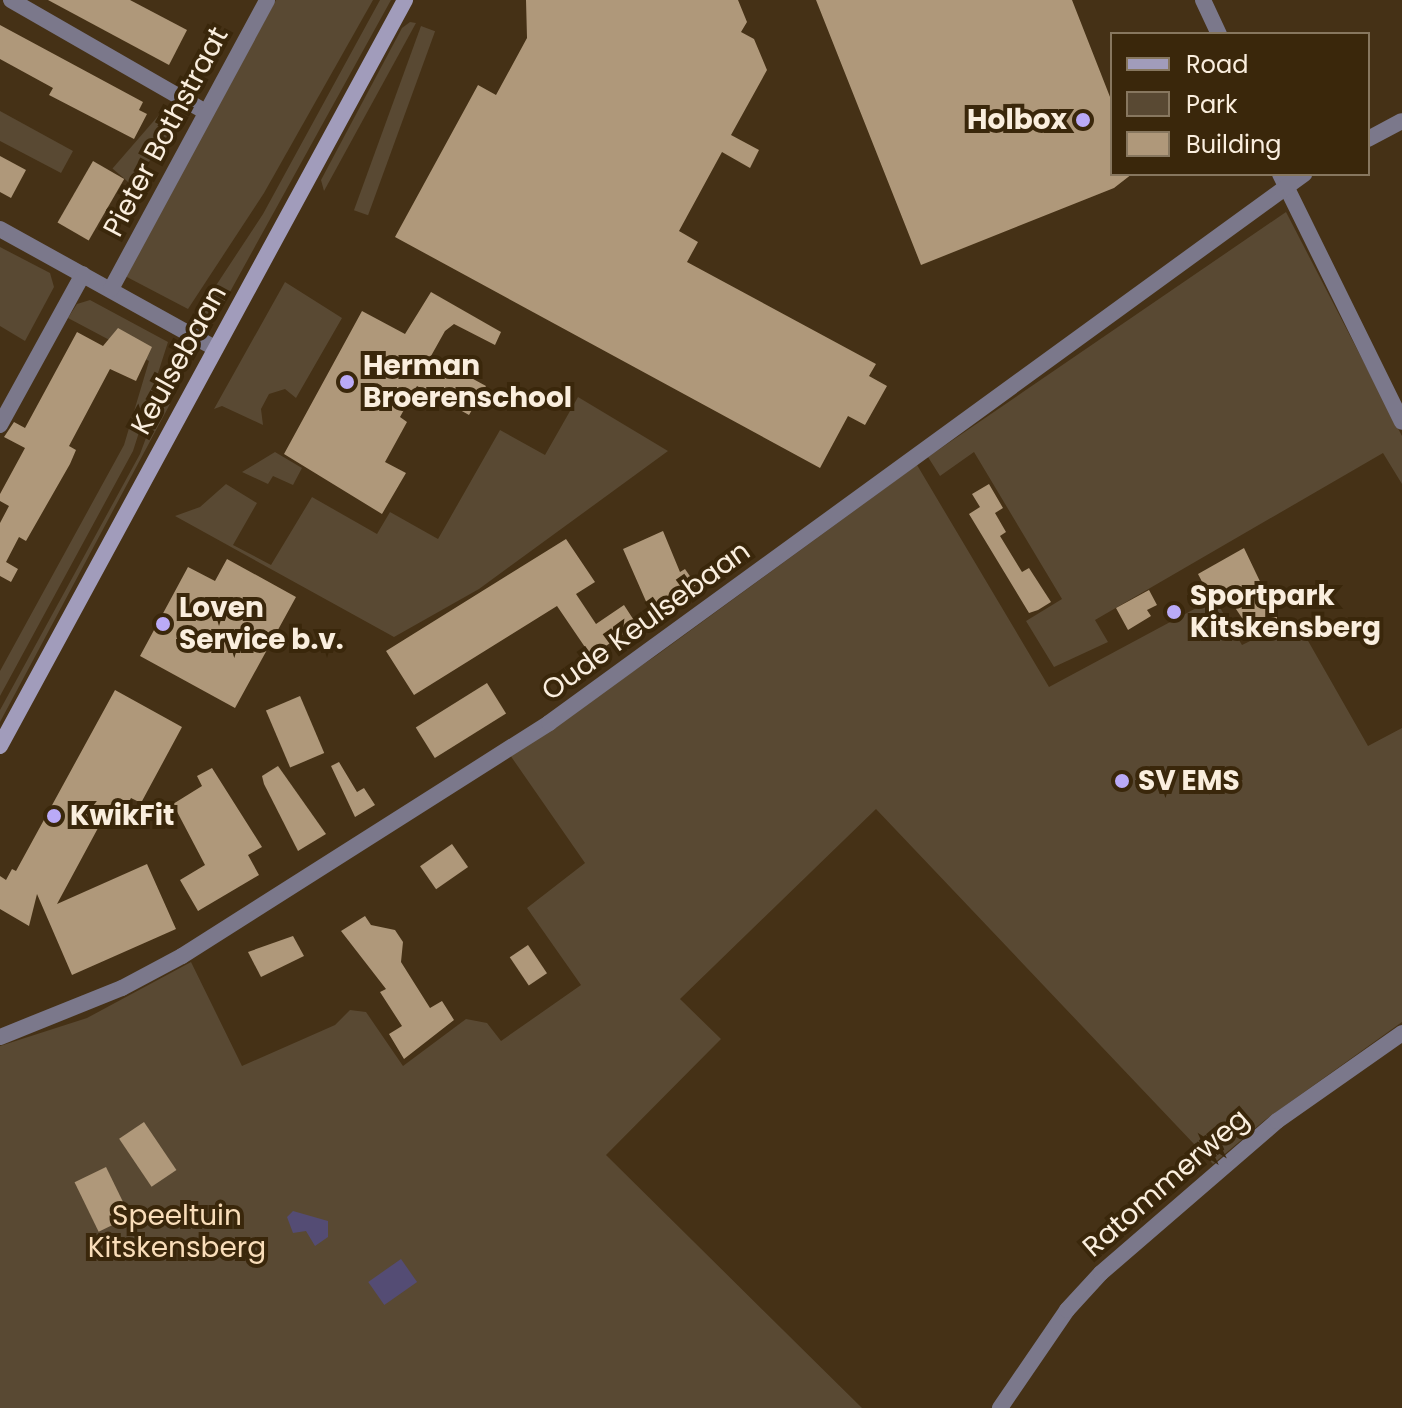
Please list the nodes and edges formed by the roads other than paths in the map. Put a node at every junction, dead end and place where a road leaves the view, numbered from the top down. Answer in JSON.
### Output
{"nodes":[{"id":1,"x":11,"y":0,"type":"edge"},
{"id":2,"x":267,"y":0,"type":"edge"},
{"id":3,"x":405,"y":0,"type":"edge"},
{"id":4,"x":1203,"y":0,"type":"edge"},
{"id":5,"x":1218,"y":32,"type":"edge"},
{"id":6,"x":206,"y":112,"type":"junction"},
{"id":7,"x":1402,"y":121,"type":"edge"},
{"id":8,"x":1370,"y":138,"type":"edge"},
{"id":9,"x":1283,"y":181,"type":"edge"},
{"id":10,"x":0,"y":229,"type":"edge"},
{"id":11,"x":83,"y":274,"type":"junction"},
{"id":12,"x":111,"y":289,"type":"junction"},
{"id":13,"x":215,"y":348,"type":"junction"},
{"id":14,"x":1402,"y":422,"type":"edge"},
{"id":15,"x":0,"y":425,"type":"edge"},
{"id":16,"x":0,"y":746,"type":"edge"},
{"id":17,"x":1402,"y":1033,"type":"edge"},
{"id":18,"x":0,"y":1037,"type":"edge"},
{"id":19,"x":1000,"y":1408,"type":"edge"}],
"edges":[{"from":1,"to":6,"type":"street"},
{"from":2,"to":6,"type":"street","name":"Pieter Bothstraat"},
{"from":3,"to":13,"type":"street","name":"Keulsebaan"},
{"from":4,"to":5,"type":"street"},
{"from":6,"to":12,"type":"street","name":"Pieter Bothstraat"},
{"from":7,"to":8,"type":"street"},
{"from":9,"to":14,"type":"street"},
{"from":9,"to":18,"type":"street","name":"Oude Keulsebaan"},
{"from":10,"to":11,"type":"street"},
{"from":11,"to":12,"type":"street"},
{"from":11,"to":15,"type":"street"},
{"from":12,"to":13,"type":"street"},
{"from":13,"to":16,"type":"street","name":"Keulsebaan"},
{"from":17,"to":19,"type":"street","name":"Ratommerweg"}]}
